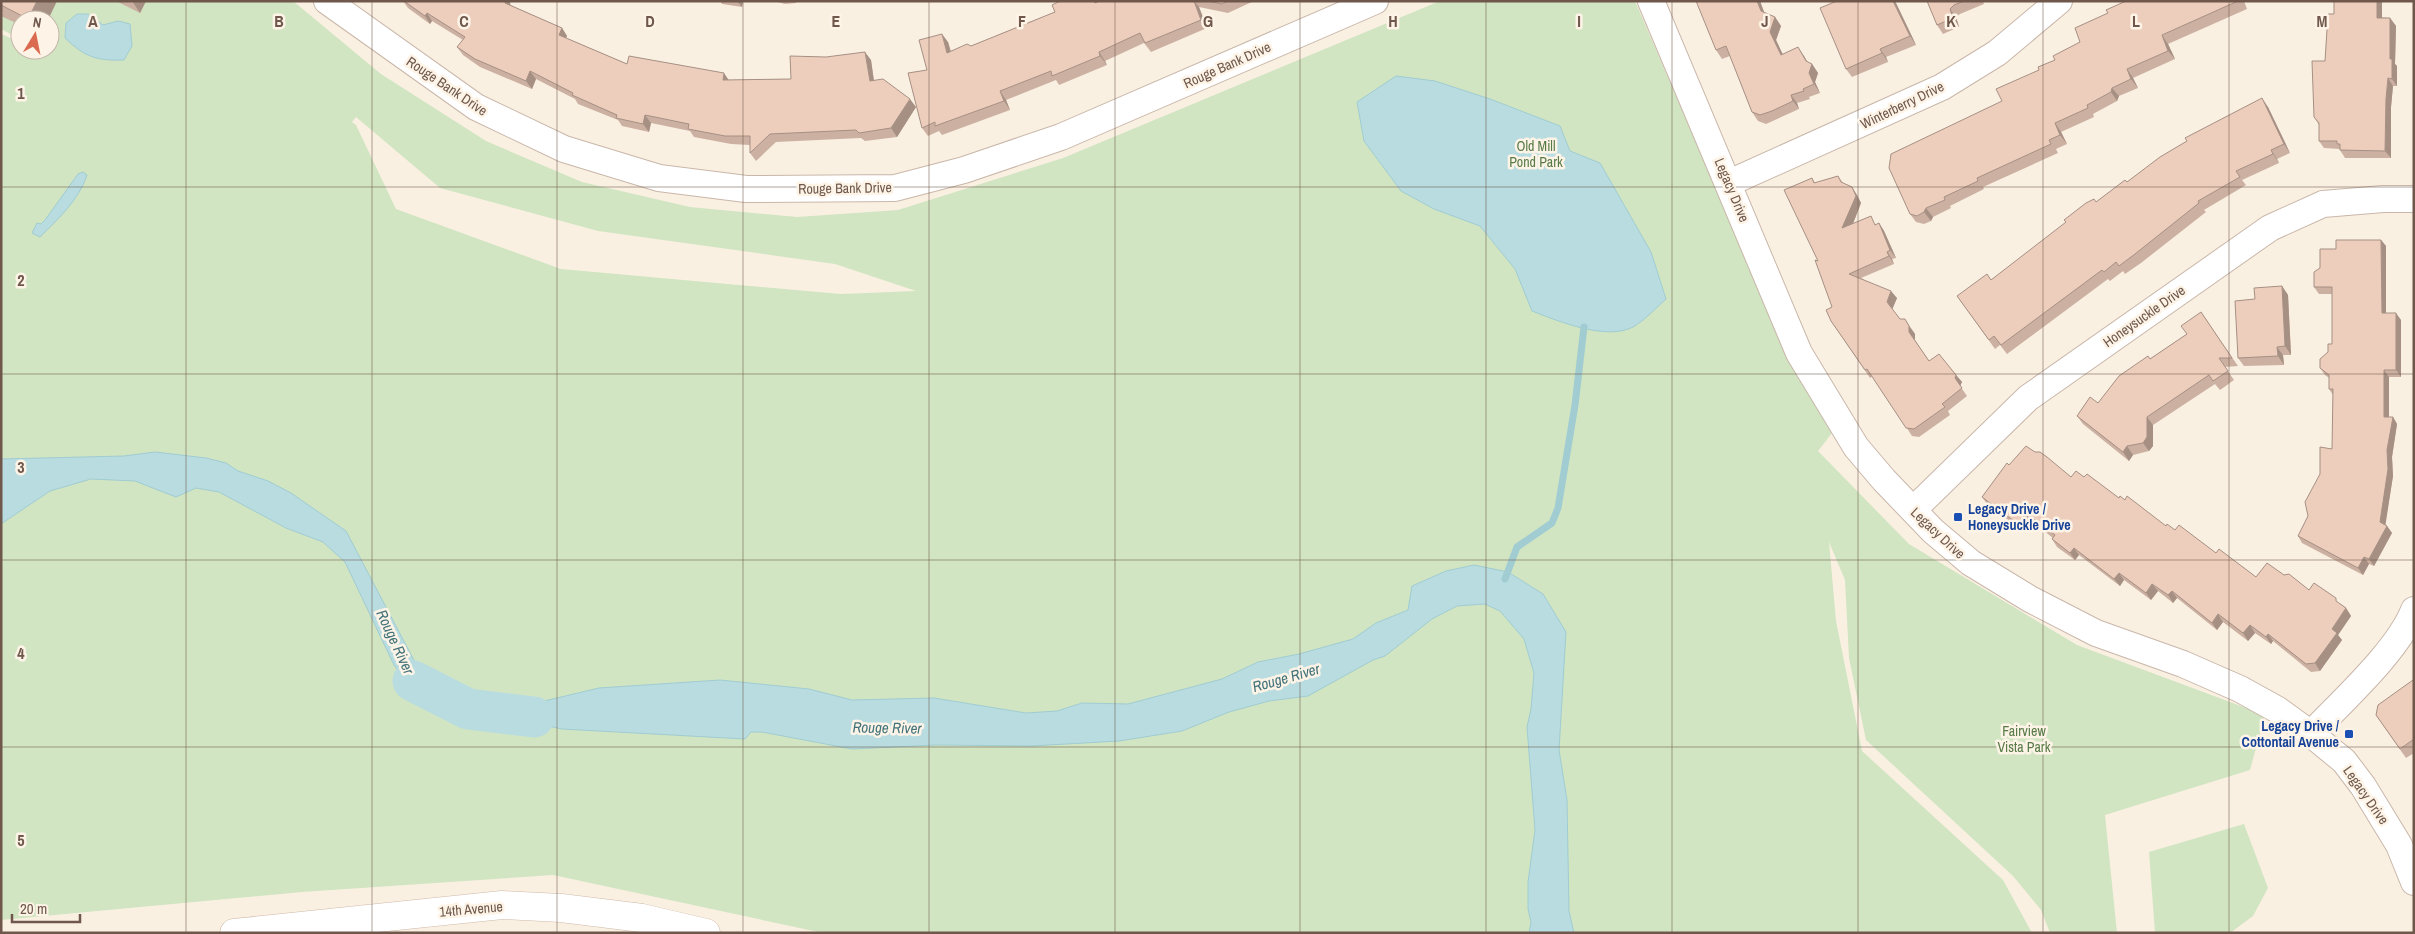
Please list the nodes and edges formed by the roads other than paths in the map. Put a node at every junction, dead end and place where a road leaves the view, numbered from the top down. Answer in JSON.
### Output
{"nodes":[{"id":1,"x":327,"y":1,"type":"edge"},
{"id":2,"x":1375,"y":1,"type":"edge"},
{"id":3,"x":1651,"y":1,"type":"edge"},
{"id":4,"x":2059,"y":1,"type":"edge"},
{"id":5,"x":1329,"y":10,"type":"edge"},
{"id":6,"x":1729,"y":184,"type":"junction"},
{"id":7,"x":2414,"y":199,"type":"edge"},
{"id":8,"x":1913,"y":510,"type":"junction"},
{"id":9,"x":2414,"y":610,"type":"edge"},
{"id":10,"x":2311,"y":734,"type":"junction"},
{"id":11,"x":2414,"y":882,"type":"edge"},
{"id":12,"x":234,"y":933,"type":"edge"},
{"id":13,"x":706,"y":933,"type":"edge"}],
"edges":[{"from":1,"to":5,"type":"street","name":"Rouge Bank Drive"},
{"from":2,"to":5,"type":"street","name":"Rouge Bank Drive"},
{"from":3,"to":6,"type":"street","name":"Legacy Drive"},
{"from":4,"to":6,"type":"street","name":"Winterberry Drive"},
{"from":6,"to":8,"type":"street","name":"Legacy Drive"},
{"from":7,"to":8,"type":"street","name":"Honeysuckle Drive"},
{"from":8,"to":10,"type":"street","name":"Legacy Drive"},
{"from":9,"to":10,"type":"street"},
{"from":10,"to":11,"type":"street","name":"Legacy Drive"},
{"from":12,"to":13,"type":"main road","name":"14th Avenue"}]}
